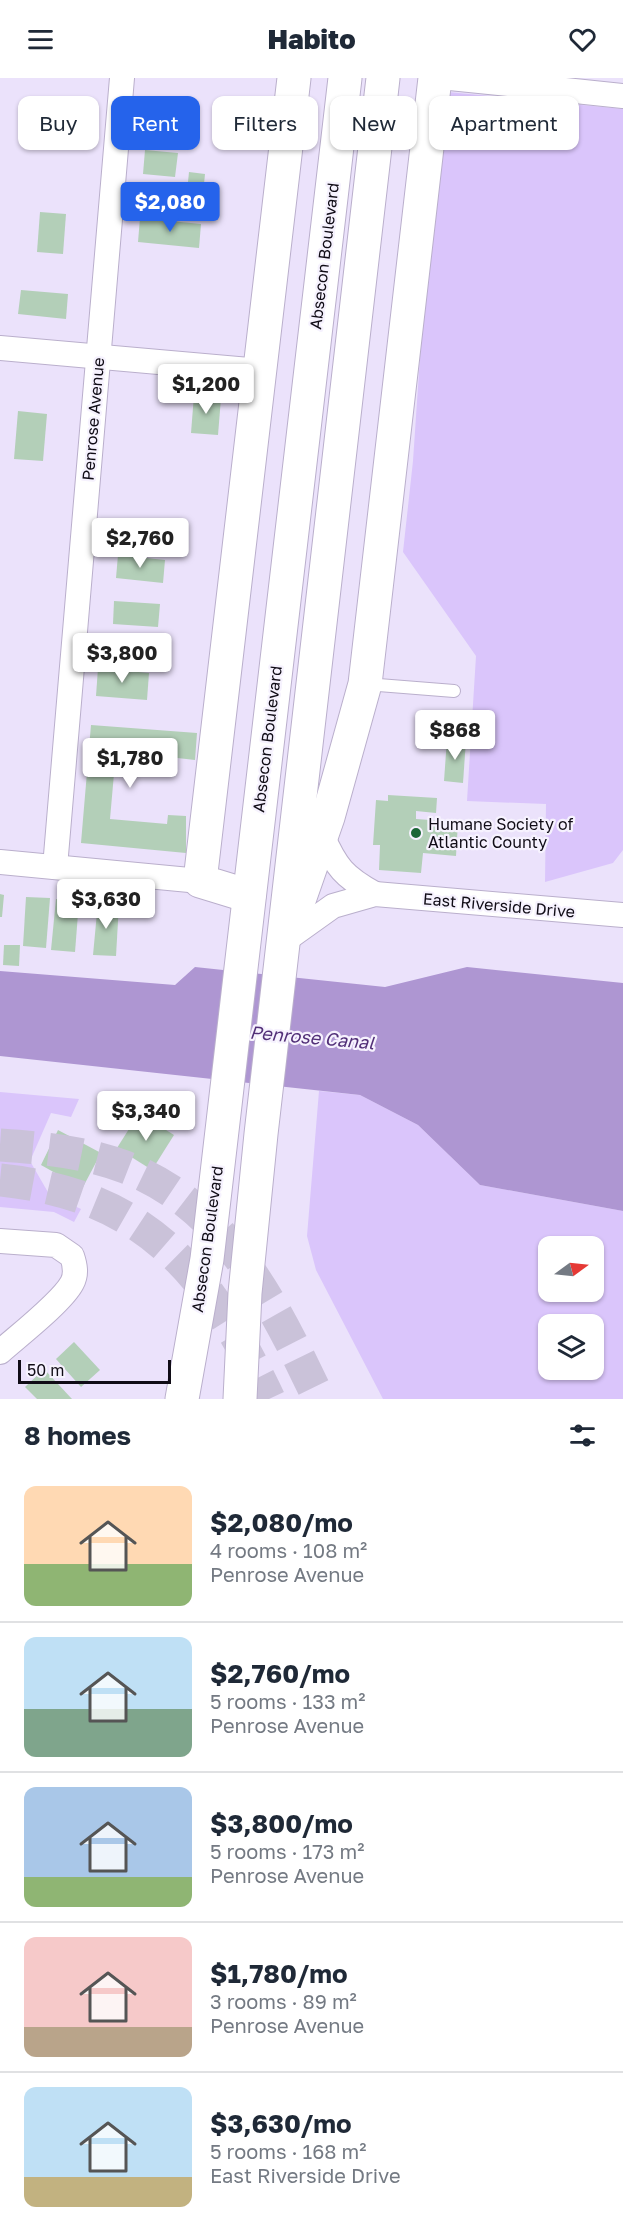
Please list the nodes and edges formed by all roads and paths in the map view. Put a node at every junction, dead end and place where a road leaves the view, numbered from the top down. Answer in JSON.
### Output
{"nodes":[{"id":1,"x":122,"y":78,"type":"edge"},
{"id":2,"x":294,"y":78,"type":"edge"},
{"id":3,"x":345,"y":78,"type":"edge"},
{"id":4,"x":383,"y":78,"type":"edge"},
{"id":5,"x":435,"y":78,"type":"edge"},
{"id":6,"x":450,"y":78,"type":"edge"},
{"id":7,"x":623,"y":96,"type":"edge"},
{"id":8,"x":0,"y":348,"type":"edge"},
{"id":9,"x":99,"y":357,"type":"junction"},
{"id":10,"x":260,"y":371,"type":"junction"},
{"id":11,"x":365,"y":684,"type":"junction"},
{"id":12,"x":454,"y":691,"type":"dead end"},
{"id":13,"x":322,"y":835,"type":"junction"},
{"id":14,"x":0,"y":862,"type":"edge"},
{"id":15,"x":55,"y":867,"type":"junction"},
{"id":16,"x":200,"y":881,"type":"junction"},
{"id":17,"x":375,"y":894,"type":"junction"},
{"id":18,"x":249,"y":896,"type":"junction"},
{"id":19,"x":623,"y":915,"type":"edge"},
{"id":20,"x":284,"y":941,"type":"junction"},
{"id":21,"x":0,"y":1241,"type":"edge"},
{"id":22,"x":207,"y":1259,"type":"junction"},
{"id":23,"x":0,"y":1352,"type":"edge"},
{"id":24,"x":182,"y":1399,"type":"edge"},
{"id":25,"x":205,"y":1399,"type":"edge"},
{"id":26,"x":240,"y":1399,"type":"edge"}],
"edges":[{"from":1,"to":9,"type":"street","name":"Penrose Avenue"},
{"from":2,"to":10,"type":"main road"},
{"from":3,"to":18,"type":"main road","name":"Absecon Boulevard"},
{"from":4,"to":20,"type":"main road"},
{"from":5,"to":11,"type":"main road"},
{"from":6,"to":7,"type":"street"},
{"from":8,"to":9,"type":"street"},
{"from":9,"to":10,"type":"street"},
{"from":9,"to":15,"type":"street","name":"Penrose Avenue"},
{"from":10,"to":16,"type":"main road"},
{"from":11,"to":12,"type":"lane"},
{"from":11,"to":13,"type":"main road"},
{"from":13,"to":17,"type":"street","name":"East Riverside Drive"},
{"from":13,"to":20,"type":"main road"},
{"from":14,"to":15,"type":"street"},
{"from":15,"to":16,"type":"street"},
{"from":16,"to":18,"type":"main road"},
{"from":17,"to":19,"type":"street","name":"East Riverside Drive"},
{"from":17,"to":20,"type":"street","name":"East Riverside Drive"},
{"from":18,"to":22,"type":"main road","name":"Absecon Boulevard"},
{"from":20,"to":26,"type":"main road"},
{"from":21,"to":23,"type":"street"},
{"from":22,"to":24,"type":"main road","name":"Absecon Boulevard"},
{"from":22,"to":25,"type":"main road"}]}
